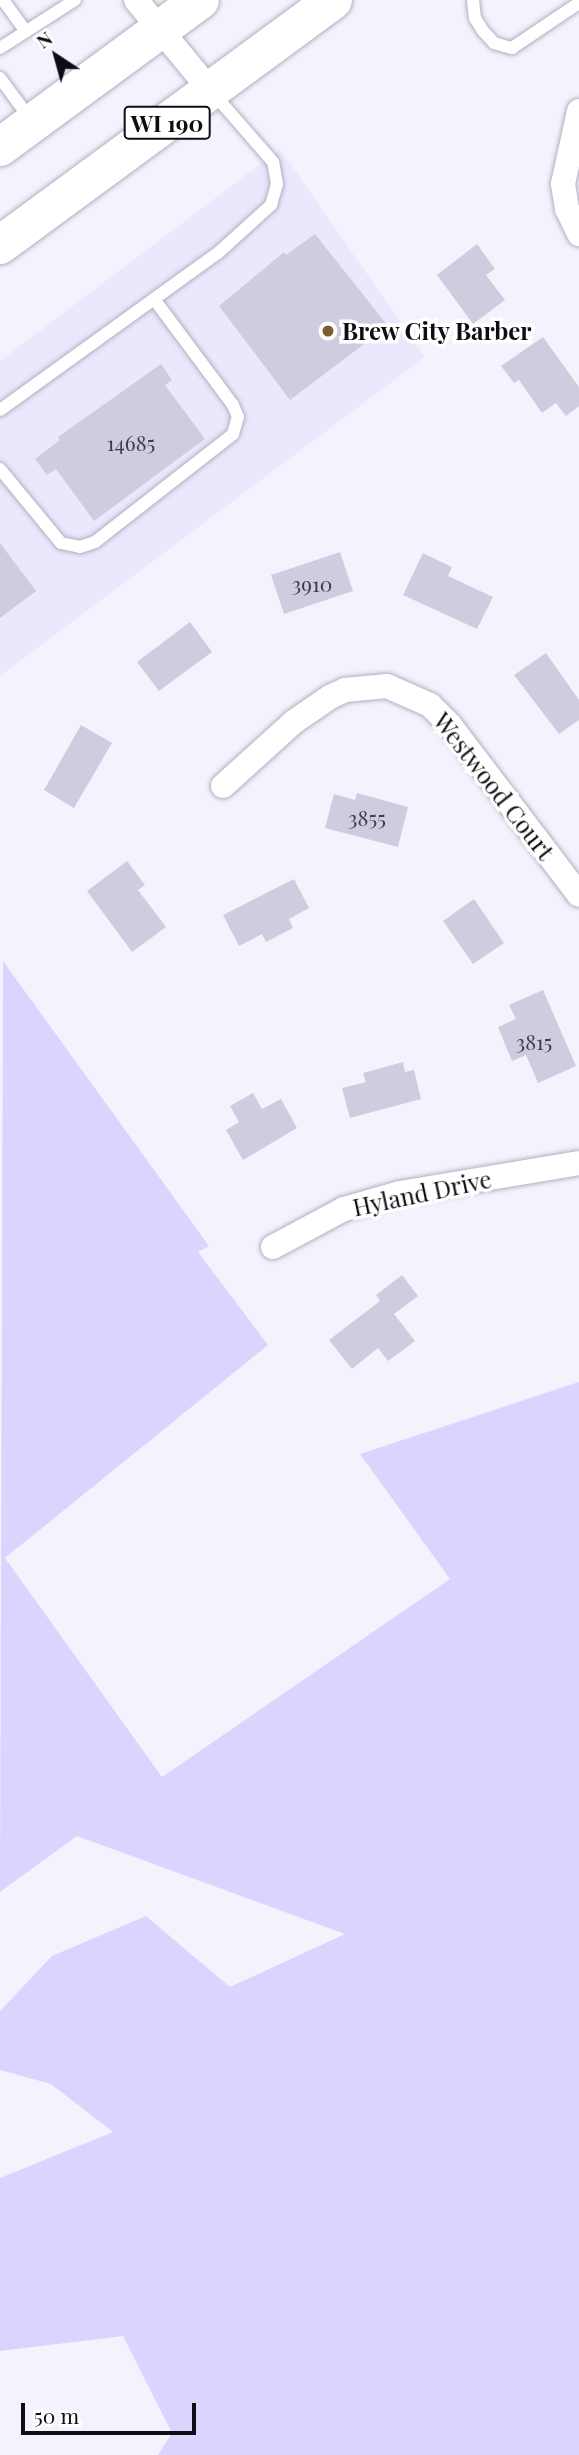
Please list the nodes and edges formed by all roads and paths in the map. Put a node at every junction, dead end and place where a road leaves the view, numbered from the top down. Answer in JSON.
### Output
{"nodes":[{"id":1,"x":2,"y":0,"type":"edge"},
{"id":2,"x":75,"y":0,"type":"edge"},
{"id":3,"x":136,"y":0,"type":"edge"},
{"id":4,"x":200,"y":0,"type":"edge"},
{"id":5,"x":473,"y":0,"type":"edge"},
{"id":6,"x":327,"y":3,"type":"edge"},
{"id":7,"x":579,"y":3,"type":"edge"},
{"id":8,"x":162,"y":28,"type":"junction"},
{"id":9,"x":26,"y":32,"type":"junction"},
{"id":10,"x":0,"y":48,"type":"edge"},
{"id":11,"x":0,"y":78,"type":"edge"},
{"id":12,"x":211,"y":91,"type":"junction"},
{"id":13,"x":579,"y":111,"type":"edge"},
{"id":14,"x":33,"y":123,"type":"junction"},
{"id":15,"x":0,"y":147,"type":"edge"},
{"id":16,"x":579,"y":234,"type":"edge"},
{"id":17,"x":0,"y":245,"type":"edge"},
{"id":18,"x":154,"y":299,"type":"junction"},
{"id":19,"x":0,"y":410,"type":"edge"},
{"id":20,"x":0,"y":469,"type":"edge"},
{"id":21,"x":223,"y":786,"type":"dead end"},
{"id":22,"x":579,"y":895,"type":"edge"},
{"id":23,"x":579,"y":1163,"type":"edge"},
{"id":24,"x":273,"y":1247,"type":"dead end"}],
"edges":[{"from":1,"to":9,"type":"lane"},
{"from":2,"to":9,"type":"lane"},
{"from":3,"to":8,"type":"street"},
{"from":4,"to":8,"type":"main road"},
{"from":5,"to":7,"type":"lane"},
{"from":6,"to":12,"type":"main road","number":"WI 190"},
{"from":8,"to":12,"type":"street"},
{"from":8,"to":14,"type":"main road"},
{"from":9,"to":10,"type":"lane"},
{"from":11,"to":14,"type":"lane"},
{"from":12,"to":17,"type":"main road","number":"WI 190"},
{"from":12,"to":18,"type":"lane"},
{"from":13,"to":16,"type":"street"},
{"from":14,"to":15,"type":"main road"},
{"from":18,"to":19,"type":"lane"},
{"from":18,"to":20,"type":"lane"},
{"from":21,"to":22,"type":"street","name":"Westwood Court"},
{"from":23,"to":24,"type":"street","name":"Hyland Drive"}]}
